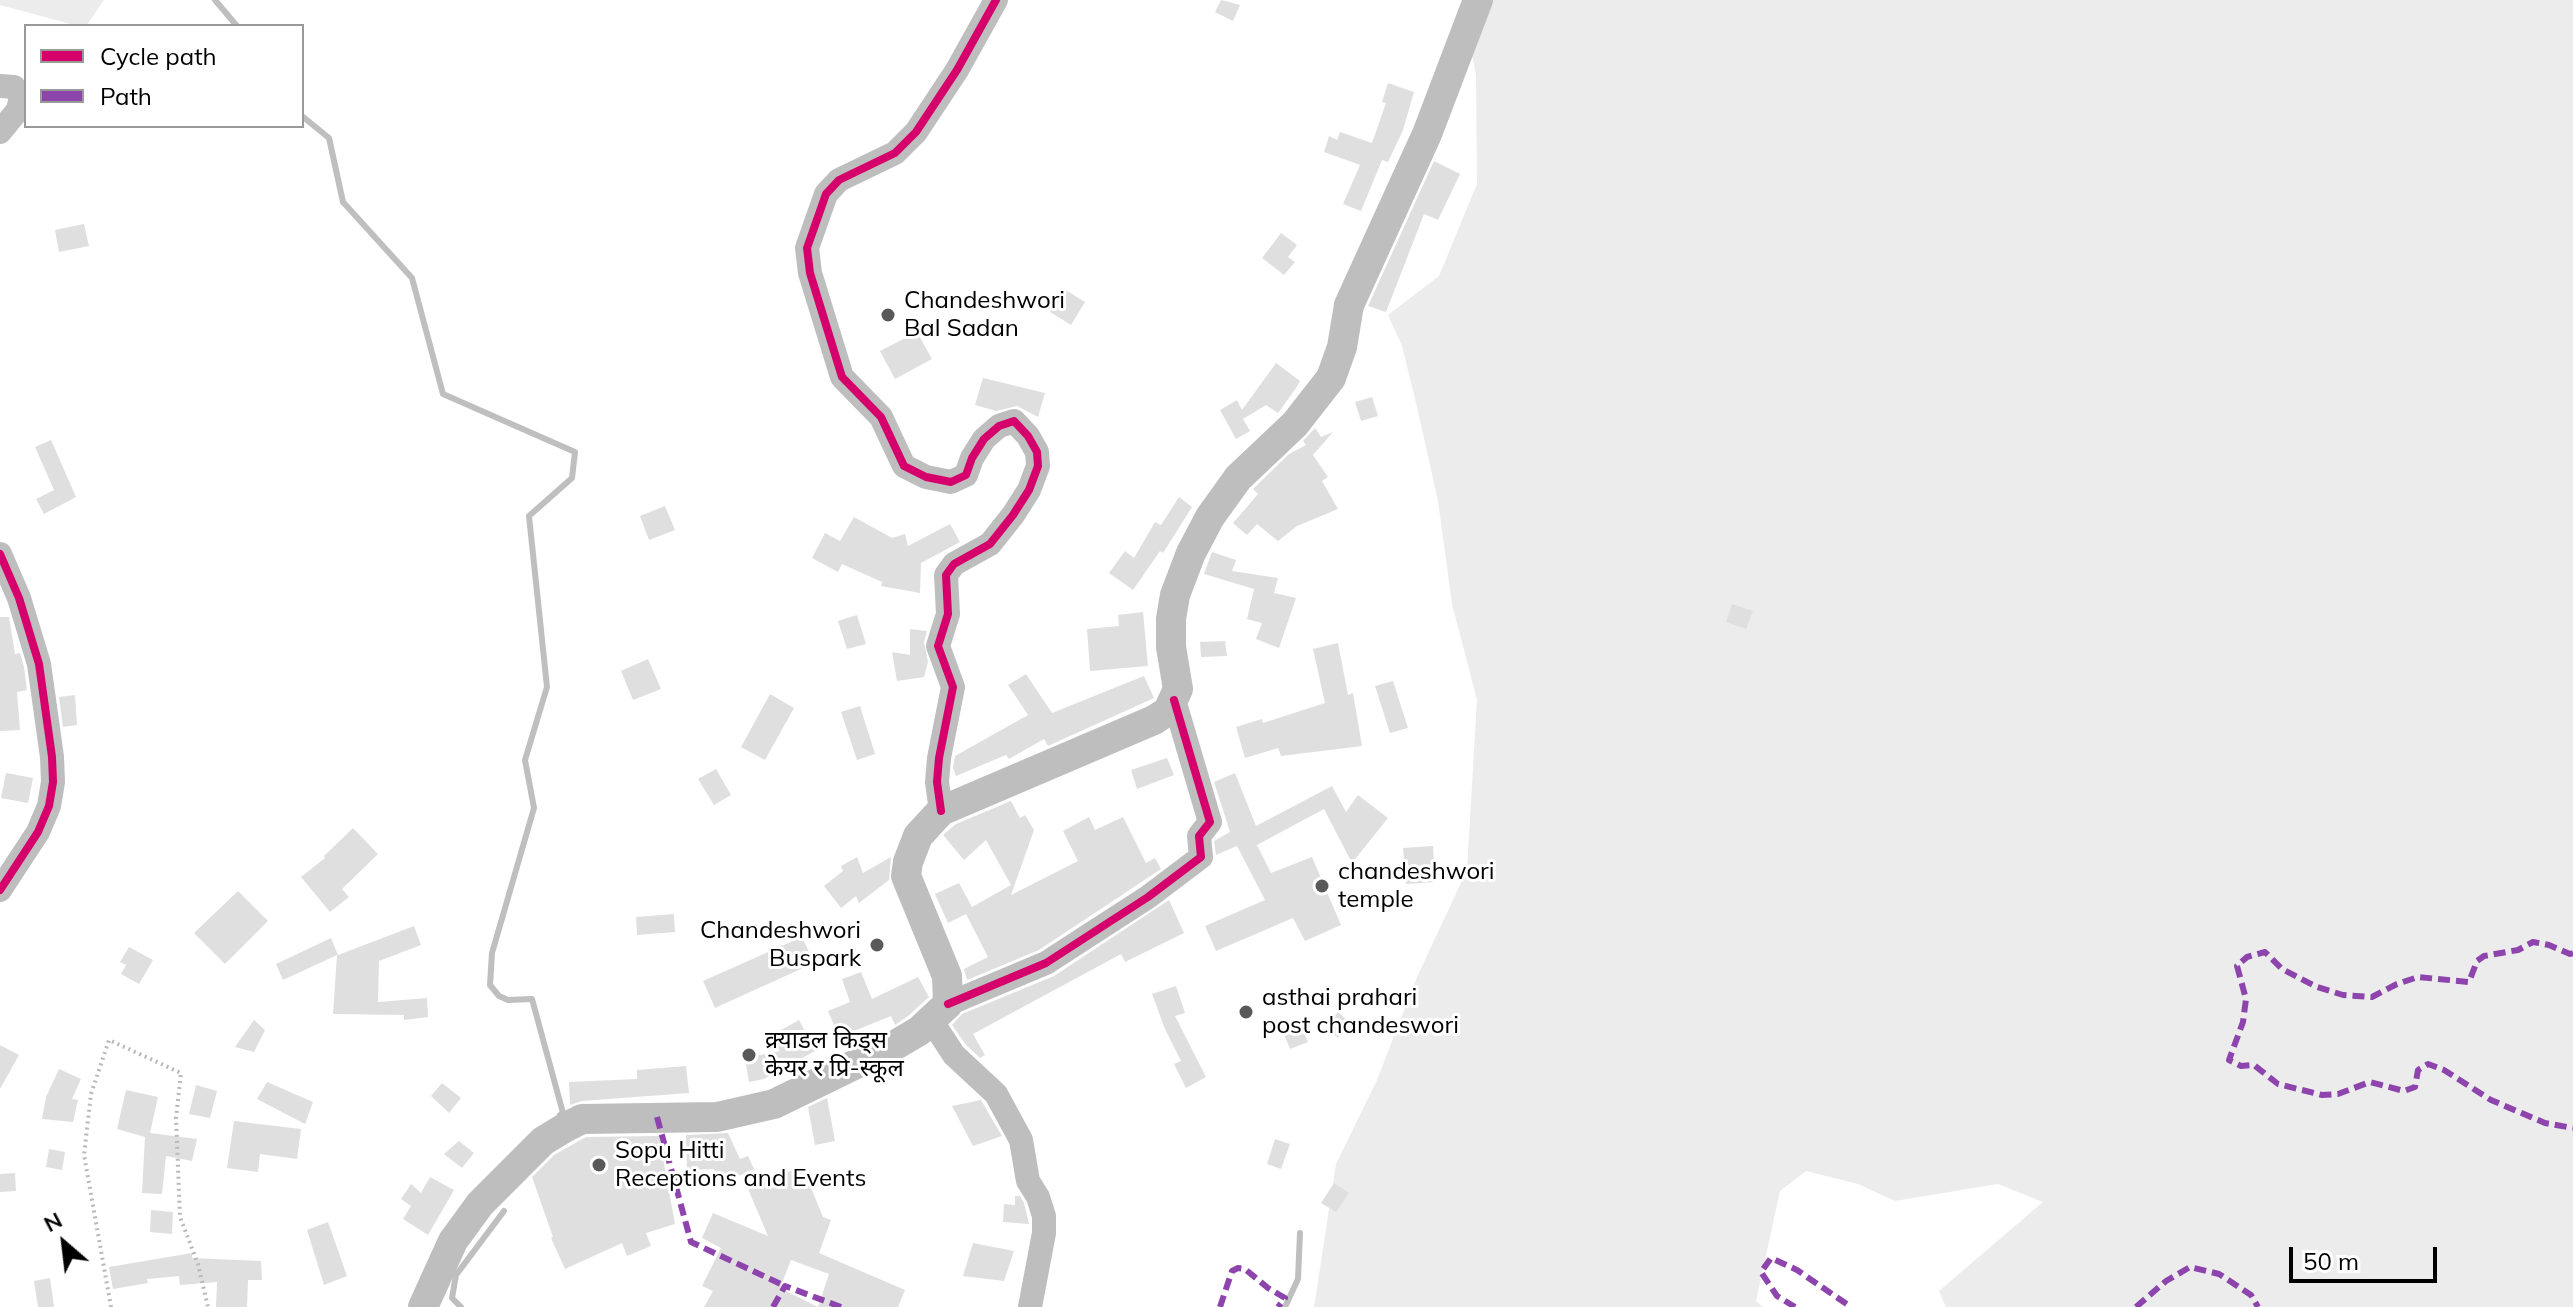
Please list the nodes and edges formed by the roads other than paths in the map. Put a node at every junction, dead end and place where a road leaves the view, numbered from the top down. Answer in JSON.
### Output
{"nodes":[{"id":1,"x":996,"y":0,"type":"edge"},
{"id":2,"x":1478,"y":0,"type":"edge"},
{"id":3,"x":0,"y":86,"type":"edge"},
{"id":4,"x":0,"y":132,"type":"edge"},
{"id":5,"x":0,"y":554,"type":"edge"},
{"id":6,"x":1174,"y":700,"type":"junction"},
{"id":7,"x":941,"y":811,"type":"junction"},
{"id":8,"x":3,"y":881,"type":"edge"},
{"id":9,"x":940,"y":1012,"type":"junction"},
{"id":10,"x":423,"y":1307,"type":"edge"},
{"id":11,"x":1030,"y":1307,"type":"edge"}],
"edges":[{"from":1,"to":7,"type":"street"},
{"from":2,"to":6,"type":"main road"},
{"from":3,"to":4,"type":"street"},
{"from":5,"to":8,"type":"street"},
{"from":6,"to":7,"type":"main road"},
{"from":6,"to":9,"type":"street"},
{"from":7,"to":9,"type":"main road"},
{"from":9,"to":10,"type":"main road"},
{"from":9,"to":11,"type":"street"}]}
